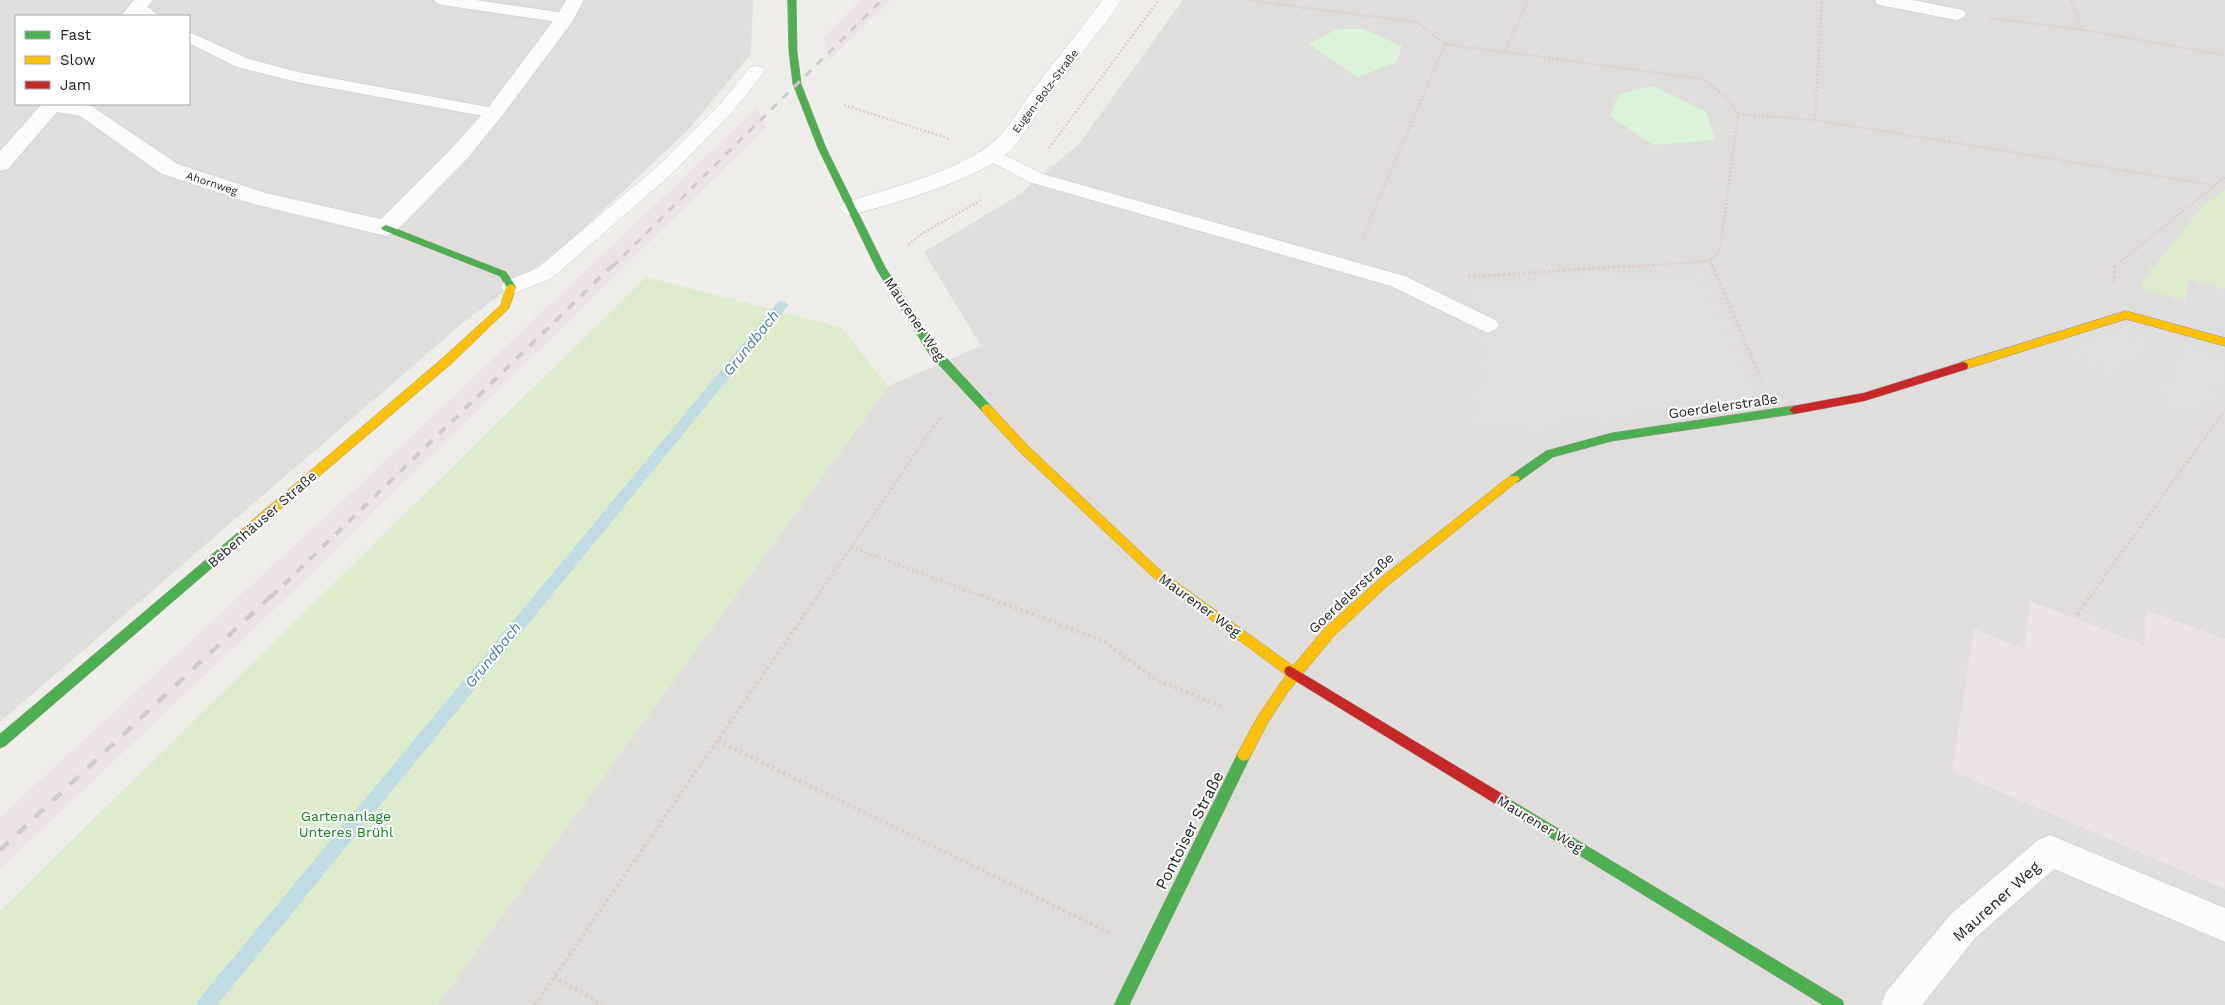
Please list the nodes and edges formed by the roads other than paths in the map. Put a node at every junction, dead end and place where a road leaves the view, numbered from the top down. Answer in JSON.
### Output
{"nodes":[{"id":1,"x":442,"y":0,"type":"edge"},
{"id":2,"x":792,"y":0,"type":"edge"},
{"id":3,"x":1113,"y":0,"type":"edge"},
{"id":4,"x":1884,"y":0,"type":"edge"},
{"id":5,"x":570,"y":9,"type":"edge"},
{"id":6,"x":1956,"y":14,"type":"road end"},
{"id":7,"x":190,"y":37,"type":"edge"},
{"id":8,"x":756,"y":71,"type":"dead end"},
{"id":9,"x":52,"y":105,"type":"edge"},
{"id":10,"x":58,"y":105,"type":"edge"},
{"id":11,"x":494,"y":113,"type":"junction"},
{"id":12,"x":990,"y":154,"type":"junction"},
{"id":13,"x":0,"y":164,"type":"edge"},
{"id":14,"x":851,"y":208,"type":"junction"},
{"id":15,"x":386,"y":228,"type":"junction"},
{"id":16,"x":511,"y":288,"type":"junction"},
{"id":17,"x":1488,"y":325,"type":"dead end"},
{"id":18,"x":2225,"y":342,"type":"edge"},
{"id":19,"x":1293,"y":673,"type":"junction"},
{"id":20,"x":0,"y":742,"type":"edge"},
{"id":21,"x":2225,"y":925,"type":"edge"},
{"id":22,"x":1121,"y":1005,"type":"edge"},
{"id":23,"x":1837,"y":1005,"type":"edge"},
{"id":24,"x":1899,"y":1005,"type":"edge"}],
"edges":[{"from":1,"to":5,"type":"lane"},
{"from":2,"to":14,"type":"street","name":"Maurener Weg"},
{"from":3,"to":12,"type":"street","name":"Eugen-Bolz-Straße"},
{"from":4,"to":6,"type":"street"},
{"from":5,"to":11,"type":"street"},
{"from":7,"to":11,"type":"lane"},
{"from":8,"to":16,"type":"lane"},
{"from":9,"to":13,"type":"street"},
{"from":10,"to":15,"type":"street","name":"Ahornweg"},
{"from":11,"to":15,"type":"street"},
{"from":12,"to":14,"type":"street","name":"Eugen-Bolz-Straße"},
{"from":12,"to":17,"type":"lane"},
{"from":14,"to":19,"type":"street","name":"Maurener Weg"},
{"from":15,"to":16,"type":"street","name":"Ahornweg"},
{"from":16,"to":20,"type":"street","name":"Bebenhäuser Straße"},
{"from":18,"to":19,"type":"street","name":"Goerdelerstraße"},
{"from":19,"to":22,"type":"street","name":"Pontoiser Straße"},
{"from":19,"to":23,"type":"street","name":"Maurener Weg"},
{"from":21,"to":24,"type":"street","name":"Maurener Weg"}]}
